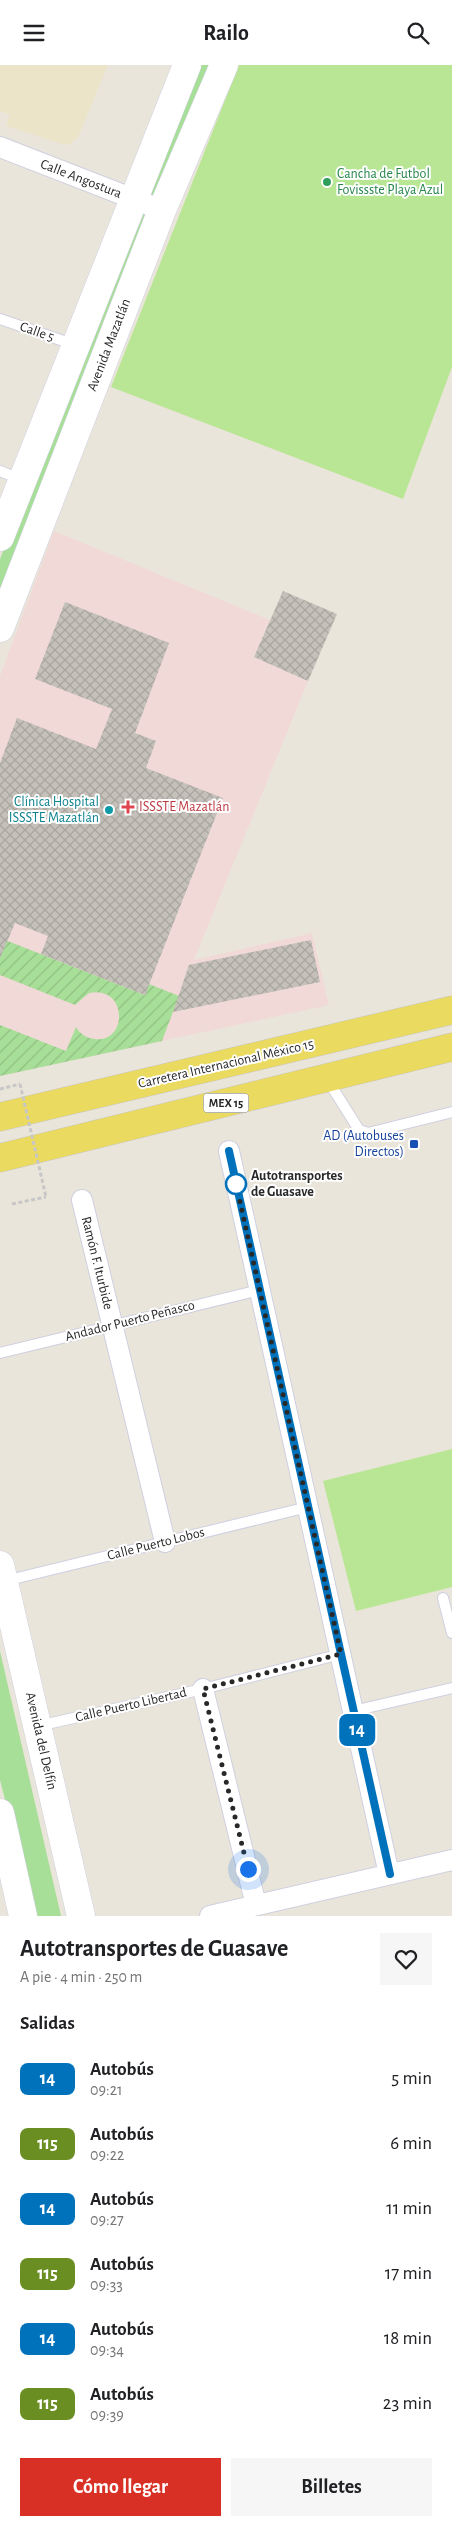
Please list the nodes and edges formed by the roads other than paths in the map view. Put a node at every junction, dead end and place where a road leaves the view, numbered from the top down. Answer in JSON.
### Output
{"nodes":[{"id":1,"x":187,"y":65,"type":"edge"},
{"id":2,"x":224,"y":65,"type":"edge"},
{"id":3,"x":0,"y":147,"type":"edge"},
{"id":4,"x":134,"y":199,"type":"junction"},
{"id":5,"x":162,"y":210,"type":"junction"},
{"id":6,"x":0,"y":319,"type":"edge"},
{"id":7,"x":74,"y":345,"type":"junction"},
{"id":8,"x":11,"y":476,"type":"edge"},
{"id":9,"x":0,"y":537,"type":"edge"},
{"id":10,"x":0,"y":627,"type":"edge"},
{"id":11,"x":452,"y":1010,"type":"edge"},
{"id":12,"x":452,"y":1047,"type":"edge"},
{"id":13,"x":327,"y":1078,"type":"junction"},
{"id":14,"x":452,"y":1112,"type":"edge"},
{"id":15,"x":4,"y":1115,"type":"edge"},
{"id":16,"x":229,"y":1151,"type":"dead end"},
{"id":17,"x":0,"y":1158,"type":"edge"},
{"id":18,"x":82,"y":1200,"type":"dead end"},
{"id":19,"x":260,"y":1290,"type":"junction"},
{"id":20,"x":113,"y":1325,"type":"junction"},
{"id":21,"x":0,"y":1353,"type":"edge"},
{"id":22,"x":308,"y":1507,"type":"junction"},
{"id":23,"x":165,"y":1542,"type":"junction"},
{"id":24,"x":2,"y":1573,"type":"edge"},
{"id":25,"x":443,"y":1598,"type":"dead end"},
{"id":26,"x":452,"y":1633,"type":"edge"},
{"id":27,"x":341,"y":1654,"type":"junction"},
{"id":28,"x":452,"y":1688,"type":"edge"},
{"id":29,"x":203,"y":1689,"type":"junction"},
{"id":30,"x":353,"y":1711,"type":"junction"},
{"id":31,"x":37,"y":1727,"type":"junction"},
{"id":32,"x":0,"y":1813,"type":"edge"},
{"id":33,"x":452,"y":1860,"type":"edge"},
{"id":34,"x":390,"y":1874,"type":"junction"},
{"id":35,"x":258,"y":1911,"type":"edge"},
{"id":36,"x":24,"y":1916,"type":"edge"},
{"id":37,"x":82,"y":1916,"type":"edge"},
{"id":38,"x":210,"y":1916,"type":"edge"}],
"edges":[{"from":1,"to":4,"type":"street"},
{"from":2,"to":5,"type":"street","name":"Avenida Mazatlán"},
{"from":3,"to":4,"type":"street","name":"Calle Angostura"},
{"from":4,"to":5,"type":"street","name":"Calle Angostura"},
{"from":4,"to":7,"type":"street"},
{"from":5,"to":10,"type":"street","name":"Avenida Mazatlán"},
{"from":6,"to":7,"type":"lane","name":"Calle 5"},
{"from":7,"to":8,"type":"street"},
{"from":8,"to":9,"type":"street"},
{"from":11,"to":15,"type":"main road","name":"Carretera Internacional México 15"},
{"from":12,"to":13,"type":"main road","number":"MEX 15"},
{"from":13,"to":14,"type":"lane"},
{"from":13,"to":17,"type":"main road","number":"MEX 15"},
{"from":16,"to":19,"type":"street"},
{"from":18,"to":20,"type":"street","name":"Ramón F. Iturbide"},
{"from":19,"to":20,"type":"lane","name":"Andador Puerto Peñasco"},
{"from":19,"to":22,"type":"street"},
{"from":20,"to":21,"type":"lane","name":"Andador Puerto Peñasco"},
{"from":20,"to":23,"type":"street","name":"Ramón F. Iturbide"},
{"from":22,"to":23,"type":"lane","name":"Calle Puerto Lobos"},
{"from":22,"to":27,"type":"street"},
{"from":23,"to":24,"type":"lane","name":"Calle Puerto Lobos"},
{"from":24,"to":31,"type":"street","name":"Avenida del Delfín"},
{"from":25,"to":26,"type":"lane"},
{"from":27,"to":29,"type":"lane","name":"Calle Puerto Libertad"},
{"from":27,"to":30,"type":"street"},
{"from":28,"to":30,"type":"lane"},
{"from":29,"to":31,"type":"lane","name":"Calle Puerto Libertad"},
{"from":29,"to":35,"type":"street"},
{"from":30,"to":34,"type":"street"},
{"from":31,"to":37,"type":"street","name":"Avenida del Delfín"},
{"from":32,"to":36,"type":"street"},
{"from":33,"to":34,"type":"street"},
{"from":34,"to":35,"type":"street"},
{"from":35,"to":38,"type":"street"}]}
